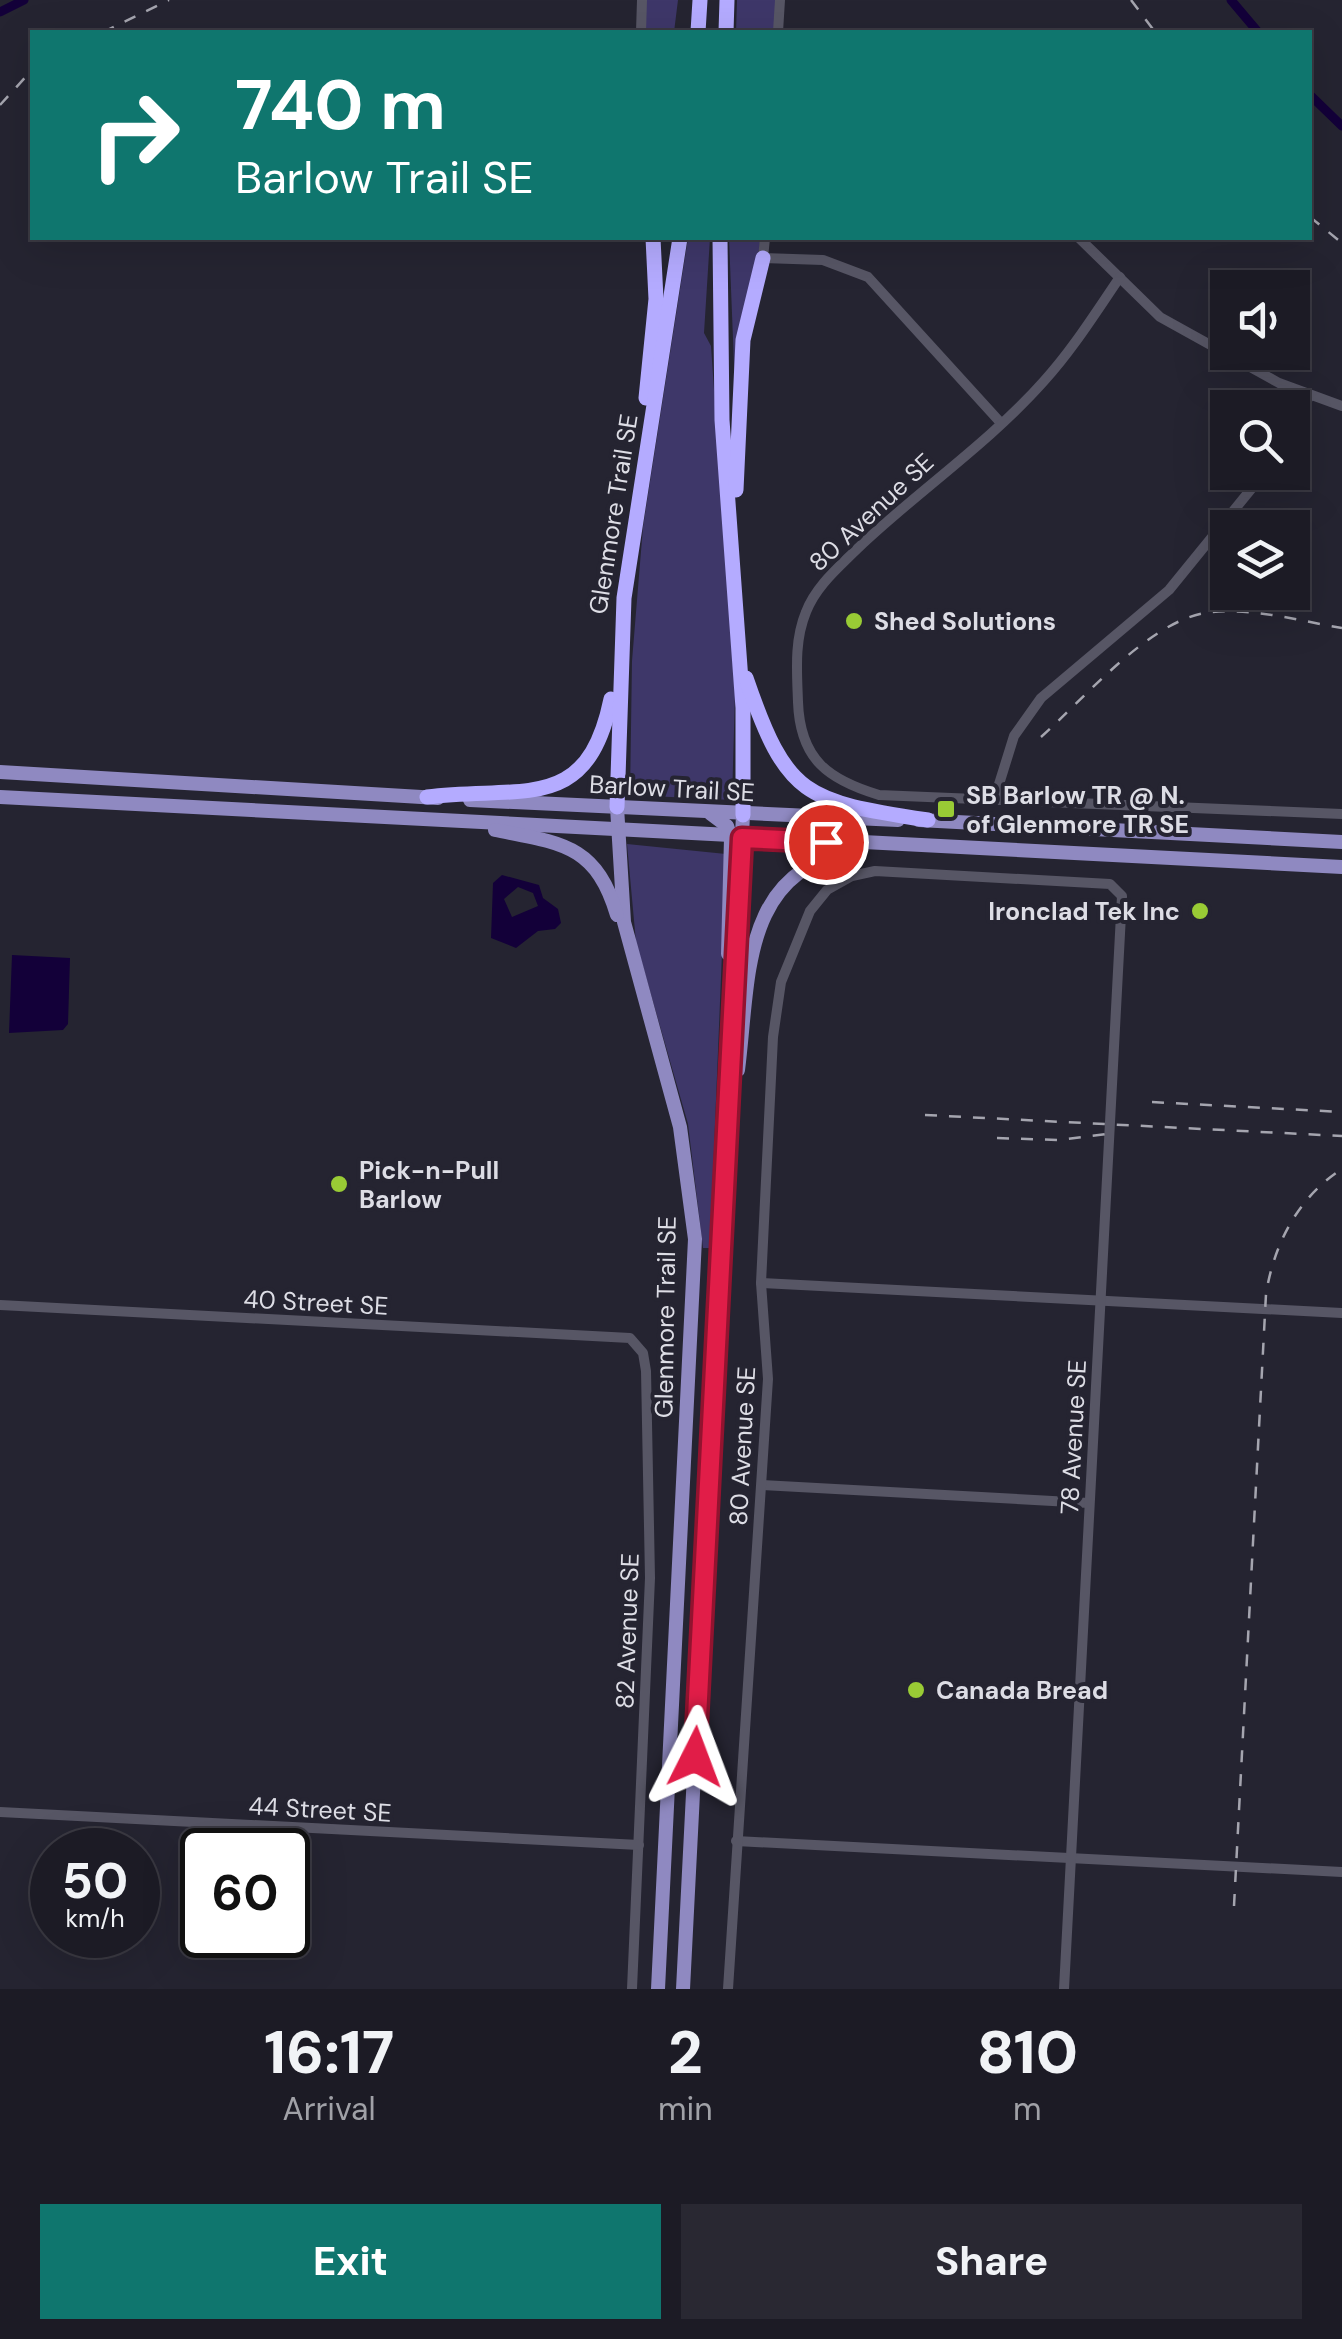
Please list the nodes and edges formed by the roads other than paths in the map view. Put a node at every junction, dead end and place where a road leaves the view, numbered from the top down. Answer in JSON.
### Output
{"nodes":[{"id":1,"x":642,"y":0,"type":"edge"},
{"id":2,"x":700,"y":0,"type":"edge"},
{"id":3,"x":727,"y":0,"type":"edge"},
{"id":4,"x":780,"y":0,"type":"edge"},
{"id":5,"x":640,"y":30,"type":"edge"},
{"id":6,"x":698,"y":30,"type":"edge"},
{"id":7,"x":726,"y":30,"type":"edge"},
{"id":8,"x":778,"y":30,"type":"edge"},
{"id":9,"x":653,"y":240,"type":"edge"},
{"id":10,"x":680,"y":240,"type":"edge"},
{"id":11,"x":720,"y":240,"type":"edge"},
{"id":12,"x":765,"y":240,"type":"edge"},
{"id":13,"x":1082,"y":240,"type":"edge"},
{"id":14,"x":763,"y":258,"type":"junction"},
{"id":15,"x":1120,"y":277,"type":"junction"},
{"id":16,"x":1296,"y":390,"type":"edge"},
{"id":17,"x":1310,"y":397,"type":"edge"},
{"id":18,"x":1342,"y":406,"type":"edge"},
{"id":19,"x":1000,"y":422,"type":"junction"},
{"id":20,"x":1251,"y":490,"type":"edge"},
{"id":21,"x":631,"y":547,"type":"junction"},
{"id":22,"x":732,"y":568,"type":"junction"},
{"id":23,"x":619,"y":656,"type":"junction"},
{"id":24,"x":739,"y":659,"type":"junction"},
{"id":25,"x":0,"y":772,"type":"edge"},
{"id":26,"x":0,"y":797,"type":"edge"},
{"id":27,"x":995,"y":797,"type":"junction"},
{"id":28,"x":428,"y":798,"type":"junction"},
{"id":29,"x":617,"y":807,"type":"junction"},
{"id":30,"x":708,"y":813,"type":"junction"},
{"id":31,"x":742,"y":814,"type":"junction"},
{"id":32,"x":1342,"y":814,"type":"edge"},
{"id":33,"x":440,"y":819,"type":"junction"},
{"id":34,"x":928,"y":820,"type":"junction"},
{"id":35,"x":617,"y":830,"type":"junction"},
{"id":36,"x":736,"y":838,"type":"junction"},
{"id":37,"x":1342,"y":842,"type":"edge"},
{"id":38,"x":898,"y":846,"type":"junction"},
{"id":39,"x":1285,"y":864,"type":"junction"},
{"id":40,"x":1342,"y":867,"type":"edge"},
{"id":41,"x":1342,"y":878,"type":"edge"},
{"id":42,"x":810,"y":911,"type":"joint"},
{"id":43,"x":631,"y":959,"type":"junction"},
{"id":44,"x":726,"y":1137,"type":"junction"},
{"id":45,"x":761,"y":1283,"type":"junction"},
{"id":46,"x":1101,"y":1301,"type":"junction"},
{"id":47,"x":0,"y":1305,"type":"edge"},
{"id":48,"x":1342,"y":1313,"type":"edge"},
{"id":49,"x":630,"y":1338,"type":"joint"},
{"id":50,"x":762,"y":1485,"type":"junction"},
{"id":51,"x":1089,"y":1503,"type":"junction"},
{"id":52,"x":0,"y":1812,"type":"edge"},
{"id":53,"x":736,"y":1842,"type":"junction"},
{"id":54,"x":639,"y":1845,"type":"junction"},
{"id":55,"x":1071,"y":1858,"type":"junction"},
{"id":56,"x":1342,"y":1872,"type":"edge"},
{"id":57,"x":632,"y":1989,"type":"edge"},
{"id":58,"x":658,"y":1989,"type":"edge"},
{"id":59,"x":682,"y":1989,"type":"edge"},
{"id":60,"x":728,"y":1989,"type":"edge"},
{"id":61,"x":1064,"y":1989,"type":"edge"}],
"edges":[{"from":1,"to":5,"type":"street"},
{"from":2,"to":6,"type":"highway"},
{"from":3,"to":7,"type":"highway"},
{"from":4,"to":8,"type":"street"},
{"from":9,"to":21,"type":"highway"},
{"from":10,"to":21,"type":"highway","name":"Glenmore Trail SE"},
{"from":11,"to":22,"type":"highway"},
{"from":12,"to":14,"type":"street"},
{"from":13,"to":15,"type":"street"},
{"from":14,"to":19,"type":"street"},
{"from":14,"to":22,"type":"highway"},
{"from":15,"to":16,"type":"street"},
{"from":15,"to":19,"type":"street","name":"80 Avenue SE"},
{"from":17,"to":18,"type":"street"},
{"from":19,"to":27,"type":"street","name":"80 Avenue SE"},
{"from":20,"to":27,"type":"street"},
{"from":21,"to":23,"type":"highway","name":"Glenmore Trail SE"},
{"from":22,"to":24,"type":"highway"},
{"from":23,"to":28,"type":"highway"},
{"from":23,"to":29,"type":"highway","name":"Glenmore Trail SE"},
{"from":24,"to":31,"type":"highway"},
{"from":24,"to":34,"type":"highway"},
{"from":25,"to":28,"type":"main road","name":"Barlow Trail SE"},
{"from":26,"to":33,"type":"main road","name":"Barlow Trail SE"},
{"from":27,"to":32,"type":"street","name":"80 Avenue SE"},
{"from":28,"to":29,"type":"main road","name":"Barlow Trail SE"},
{"from":29,"to":30,"type":"main road","name":"Barlow Trail SE"},
{"from":29,"to":35,"type":"main road","name":"Glenmore Trail SE"},
{"from":30,"to":31,"type":"main road","name":"Barlow Trail SE"},
{"from":30,"to":36,"type":"main road"},
{"from":31,"to":34,"type":"main road","name":"Barlow Trail SE"},
{"from":31,"to":36,"type":"main road"},
{"from":33,"to":35,"type":"main road","name":"Barlow Trail SE"},
{"from":33,"to":43,"type":"main road"},
{"from":34,"to":37,"type":"main road","name":"Barlow Trail SE"},
{"from":35,"to":36,"type":"main road","name":"Barlow Trail SE"},
{"from":35,"to":43,"type":"main road","name":"Glenmore Trail SE"},
{"from":36,"to":38,"type":"main road","name":"Barlow Trail SE"},
{"from":36,"to":44,"type":"main road","name":"Glenmore Trail SE"},
{"from":38,"to":39,"type":"main road","name":"Barlow Trail SE"},
{"from":38,"to":44,"type":"main road"},
{"from":39,"to":40,"type":"main road","name":"Barlow Trail SE"},
{"from":39,"to":41,"type":"main road"},
{"from":42,"to":45,"type":"street","name":"80 Avenue SE"},
{"from":42,"to":46,"type":"street","name":"78 Avenue SE"},
{"from":43,"to":58,"type":"main road","name":"Glenmore Trail SE"},
{"from":44,"to":59,"type":"main road","name":"Glenmore Trail SE"},
{"from":45,"to":46,"type":"street"},
{"from":45,"to":50,"type":"street","name":"80 Avenue SE"},
{"from":46,"to":48,"type":"street"},
{"from":46,"to":51,"type":"street","name":"78 Avenue SE"},
{"from":47,"to":49,"type":"street","name":"40 Street SE"},
{"from":49,"to":54,"type":"street","name":"82 Avenue SE"},
{"from":50,"to":51,"type":"street"},
{"from":50,"to":53,"type":"street","name":"80 Avenue SE"},
{"from":51,"to":55,"type":"street","name":"78 Avenue SE"},
{"from":52,"to":54,"type":"street","name":"44 Street SE"},
{"from":53,"to":55,"type":"street"},
{"from":53,"to":60,"type":"street","name":"80 Avenue SE"},
{"from":54,"to":57,"type":"street","name":"82 Avenue SE"},
{"from":55,"to":56,"type":"street"},
{"from":55,"to":61,"type":"street","name":"78 Avenue SE"}]}
